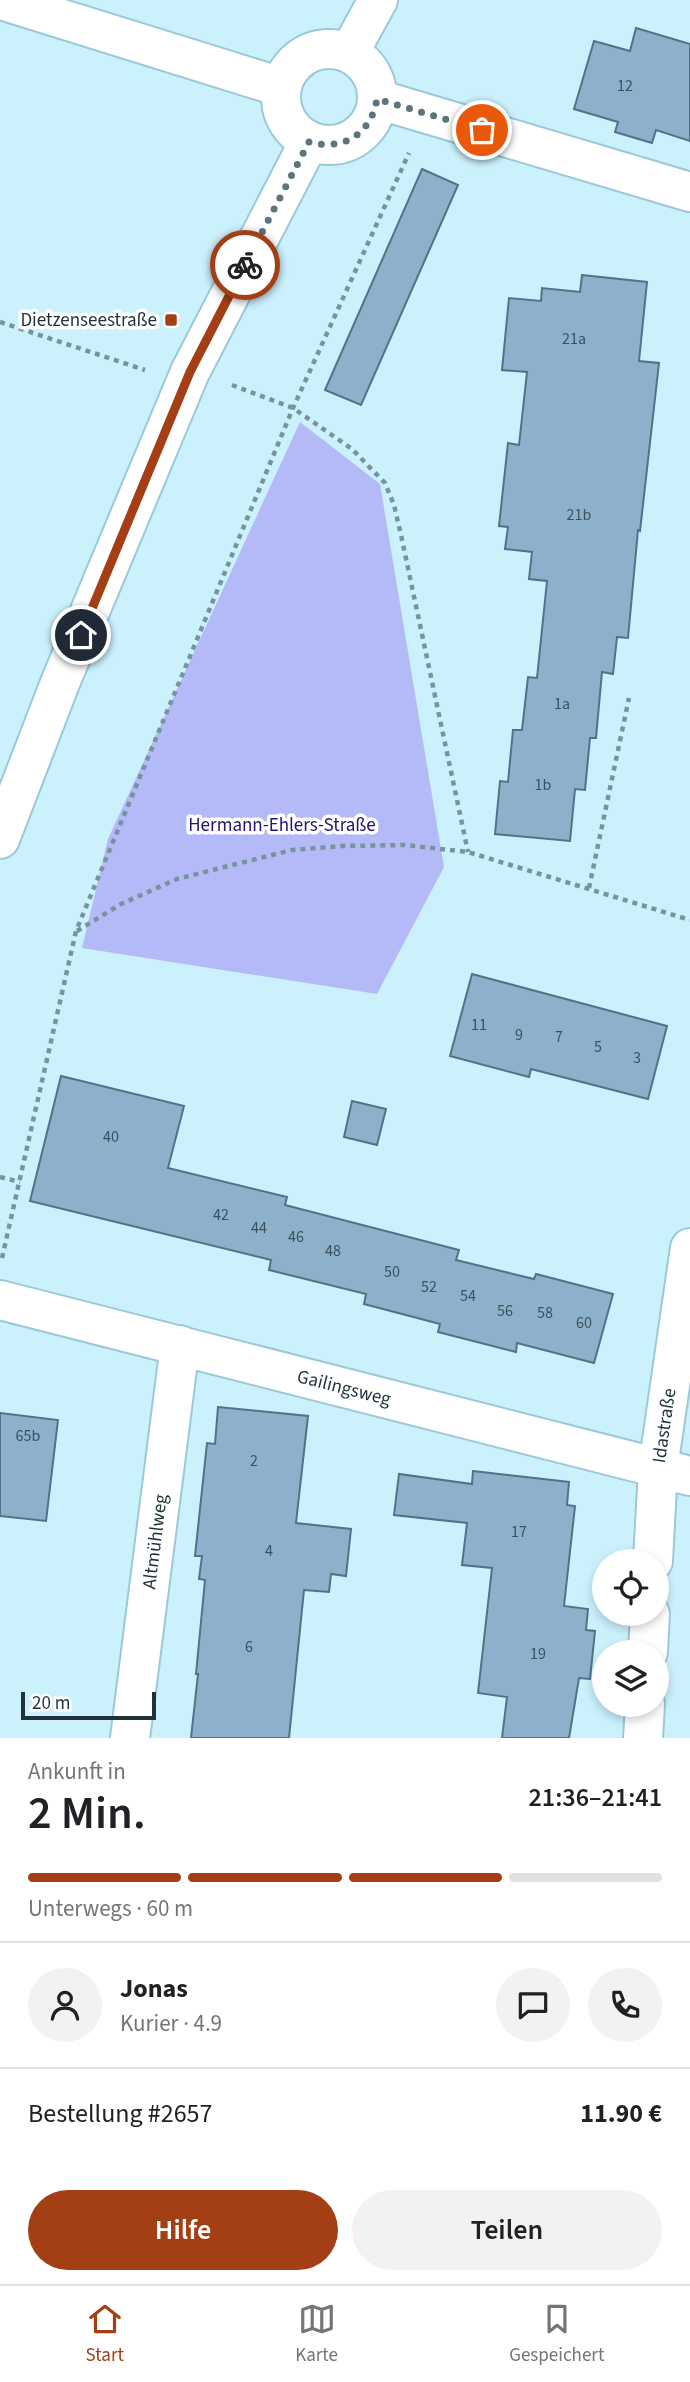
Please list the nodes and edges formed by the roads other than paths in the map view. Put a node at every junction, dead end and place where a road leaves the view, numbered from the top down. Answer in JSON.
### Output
{"nodes":[{"id":1,"x":1,"y":0,"type":"edge"},
{"id":2,"x":378,"y":0,"type":"edge"},
{"id":3,"x":69,"y":9,"type":"edge"},
{"id":4,"x":349,"y":53,"type":"junction"},
{"id":5,"x":281,"y":87,"type":"junction"},
{"id":6,"x":377,"y":99,"type":"junction"},
{"id":7,"x":309,"y":142,"type":"junction"},
{"id":8,"x":690,"y":192,"type":"edge"},
{"id":9,"x":0,"y":839,"type":"edge"},
{"id":10,"x":690,"y":1248,"type":"edge"},
{"id":11,"x":0,"y":1300,"type":"edge"},
{"id":12,"x":180,"y":1345,"type":"junction"},
{"id":13,"x":674,"y":1472,"type":"edge"},
{"id":14,"x":656,"y":1549,"type":"edge"},
{"id":15,"x":644,"y":1717,"type":"edge"},
{"id":16,"x":130,"y":1738,"type":"edge"},
{"id":17,"x":643,"y":1738,"type":"edge"}],
"edges":[{"from":1,"to":3,"type":"street"},
{"from":2,"to":4,"type":"street"},
{"from":3,"to":5,"type":"street"},
{"from":4,"to":5,"type":"street"},
{"from":4,"to":6,"type":"street"},
{"from":5,"to":7,"type":"street"},
{"from":6,"to":7,"type":"street"},
{"from":6,"to":8,"type":"street"},
{"from":7,"to":9,"type":"street"},
{"from":10,"to":13,"type":"street","name":"Idastraße"},
{"from":11,"to":12,"type":"street","name":"Gailingsweg"},
{"from":12,"to":13,"type":"street","name":"Gailingsweg"},
{"from":12,"to":16,"type":"street","name":"Altmühlweg"},
{"from":13,"to":14,"type":"street","name":"Idastraße"},
{"from":15,"to":17,"type":"street"}]}
